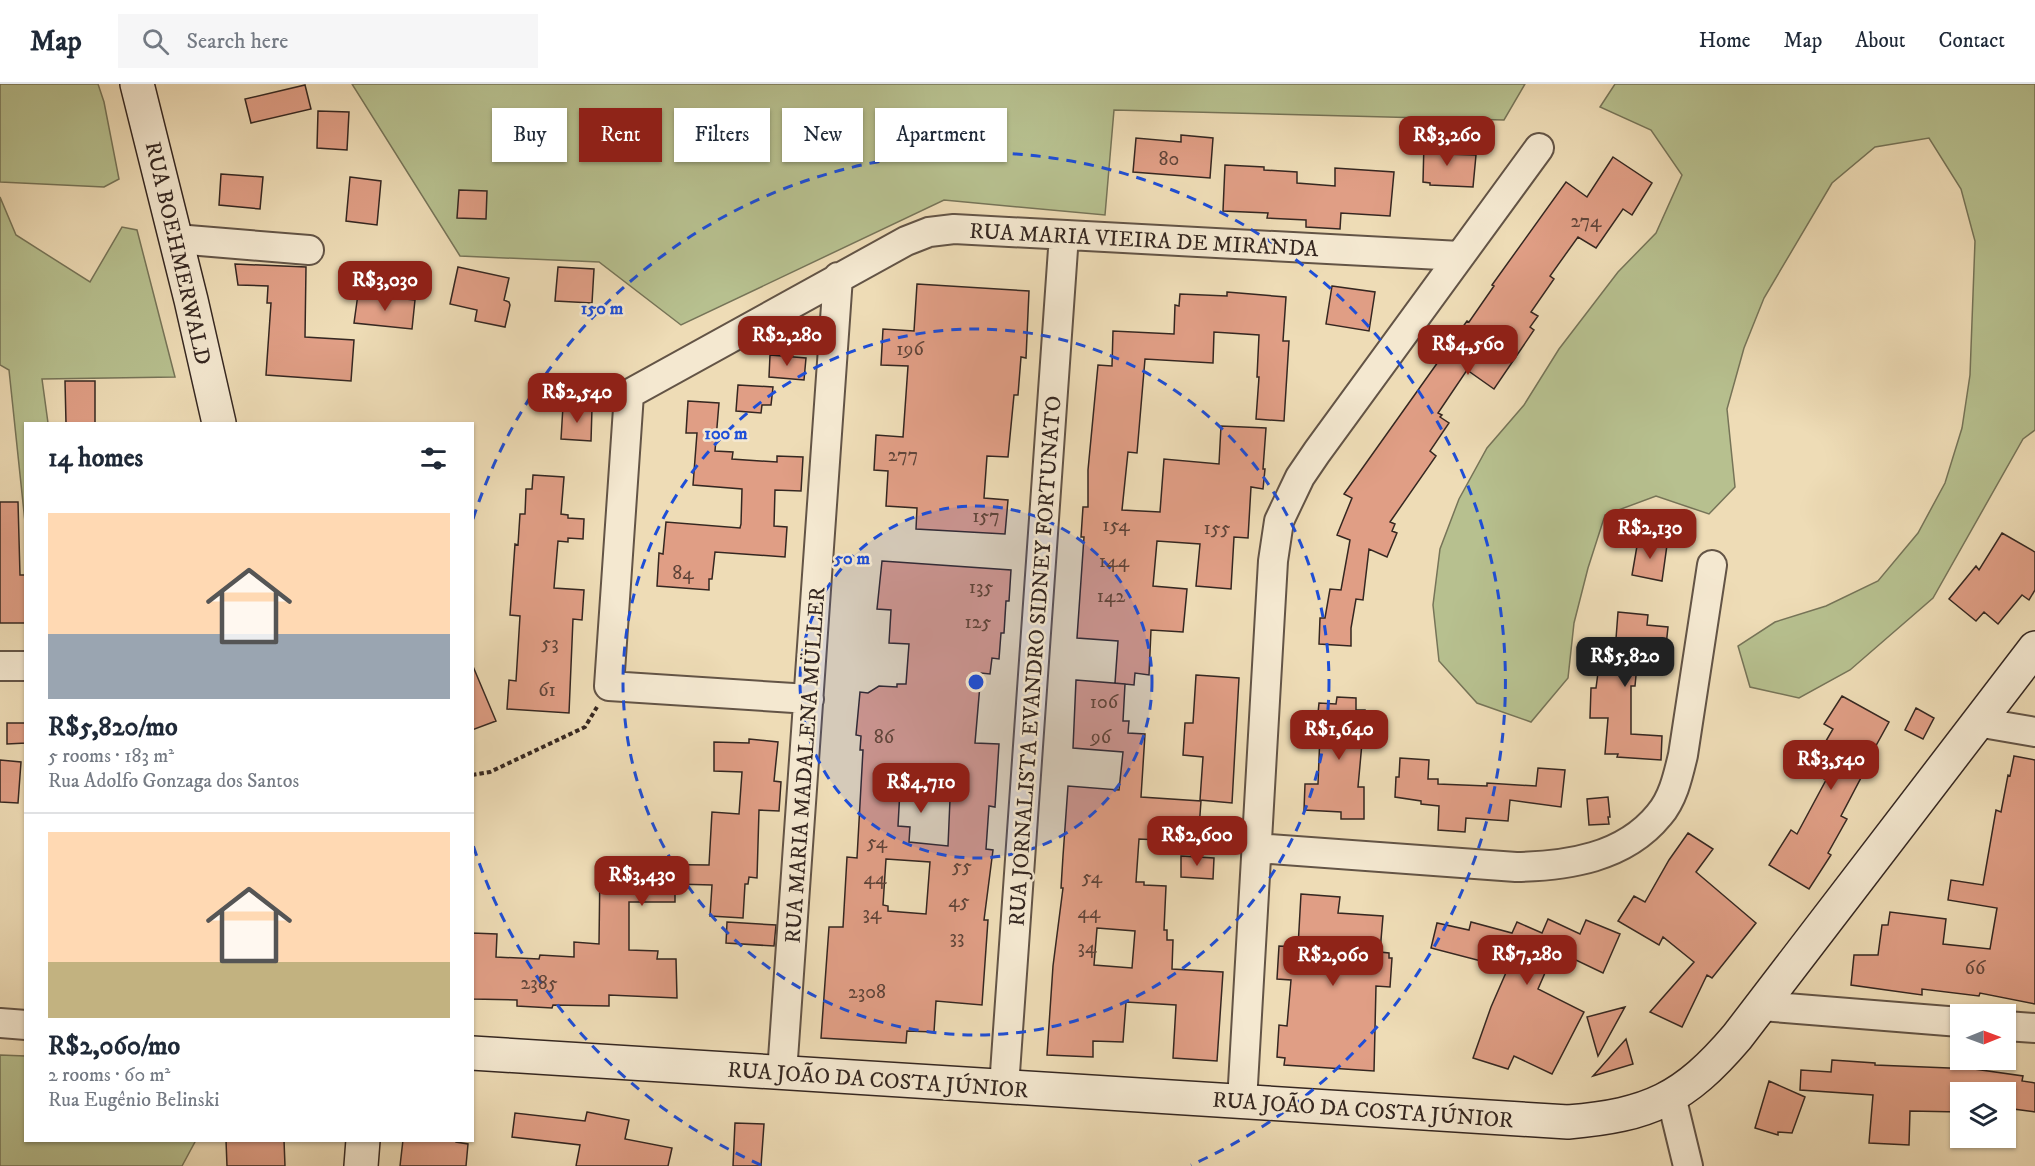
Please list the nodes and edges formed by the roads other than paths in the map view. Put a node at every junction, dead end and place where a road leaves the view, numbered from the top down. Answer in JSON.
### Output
{"nodes":[{"id":1,"x":137,"y":84,"type":"edge"},
{"id":2,"x":1539,"y":148,"type":"dead end"},
{"id":3,"x":1064,"y":235,"type":"junction"},
{"id":4,"x":176,"y":239,"type":"junction"},
{"id":5,"x":309,"y":250,"type":"dead end"},
{"id":6,"x":1460,"y":256,"type":"junction"},
{"id":7,"x":838,"y":278,"type":"junction"},
{"id":8,"x":219,"y":422,"type":"edge"},
{"id":9,"x":1712,"y":566,"type":"dead end"},
{"id":10,"x":2035,"y":648,"type":"edge"},
{"id":11,"x":0,"y":666,"type":"edge"},
{"id":12,"x":24,"y":666,"type":"edge"},
{"id":13,"x":809,"y":699,"type":"junction"},
{"id":14,"x":1977,"y":722,"type":"junction"},
{"id":15,"x":2035,"y":732,"type":"edge"},
{"id":16,"x":1256,"y":848,"type":"junction"},
{"id":17,"x":1761,"y":1006,"type":"junction"},
{"id":18,"x":1950,"y":1021,"type":"edge"},
{"id":19,"x":0,"y":1023,"type":"edge"},
{"id":20,"x":24,"y":1025,"type":"edge"},
{"id":21,"x":2016,"y":1027,"type":"edge"},
{"id":22,"x":2035,"y":1028,"type":"edge"},
{"id":23,"x":474,"y":1053,"type":"edge"},
{"id":24,"x":782,"y":1072,"type":"junction"},
{"id":25,"x":1004,"y":1087,"type":"junction"},
{"id":26,"x":1671,"y":1096,"type":"junction"},
{"id":27,"x":1242,"y":1101,"type":"junction"},
{"id":28,"x":363,"y":1142,"type":"edge"},
{"id":29,"x":362,"y":1166,"type":"edge"},
{"id":30,"x":1688,"y":1166,"type":"edge"}],
"edges":[{"from":1,"to":4,"type":"main road","name":"RUA BOEHMERWALD"},
{"from":2,"to":6,"type":"street"},
{"from":3,"to":6,"type":"street","name":"RUA MARIA VIEIRA DE MIRANDA"},
{"from":3,"to":7,"type":"street","name":"RUA MARIA VIEIRA DE MIRANDA"},
{"from":3,"to":25,"type":"street","name":"RUA JORNALISTA EVANDRO SIDNEY FORTUNATO"},
{"from":4,"to":5,"type":"street"},
{"from":4,"to":8,"type":"main road","name":"RUA BOEHMERWALD"},
{"from":6,"to":16,"type":"street"},
{"from":7,"to":13,"type":"street","name":"RUA MARIA MADALENA MÜLLER"},
{"from":7,"to":13,"type":"street","name":"RUA MARIA VIEIRA DE MIRANDA"},
{"from":9,"to":16,"type":"street"},
{"from":10,"to":14,"type":"main road","name":"RUA JOÃO DA COSTA JÚNIOR"},
{"from":11,"to":12,"type":"street"},
{"from":13,"to":24,"type":"street","name":"RUA MARIA MADALENA MÜLLER"},
{"from":14,"to":15,"type":"street"},
{"from":14,"to":17,"type":"main road","name":"RUA JOÃO DA COSTA JÚNIOR"},
{"from":16,"to":27,"type":"street"},
{"from":17,"to":18,"type":"street"},
{"from":17,"to":26,"type":"main road","name":"RUA JOÃO DA COSTA JÚNIOR"},
{"from":19,"to":20,"type":"street"},
{"from":21,"to":22,"type":"street"},
{"from":23,"to":24,"type":"main road","name":"RUA JOÃO DA COSTA JÚNIOR"},
{"from":24,"to":25,"type":"main road","name":"RUA JOÃO DA COSTA JÚNIOR"},
{"from":25,"to":27,"type":"main road","name":"RUA JOÃO DA COSTA JÚNIOR"},
{"from":26,"to":27,"type":"main road","name":"RUA JOÃO DA COSTA JÚNIOR"},
{"from":26,"to":30,"type":"street"},
{"from":28,"to":29,"type":"main road"}]}
